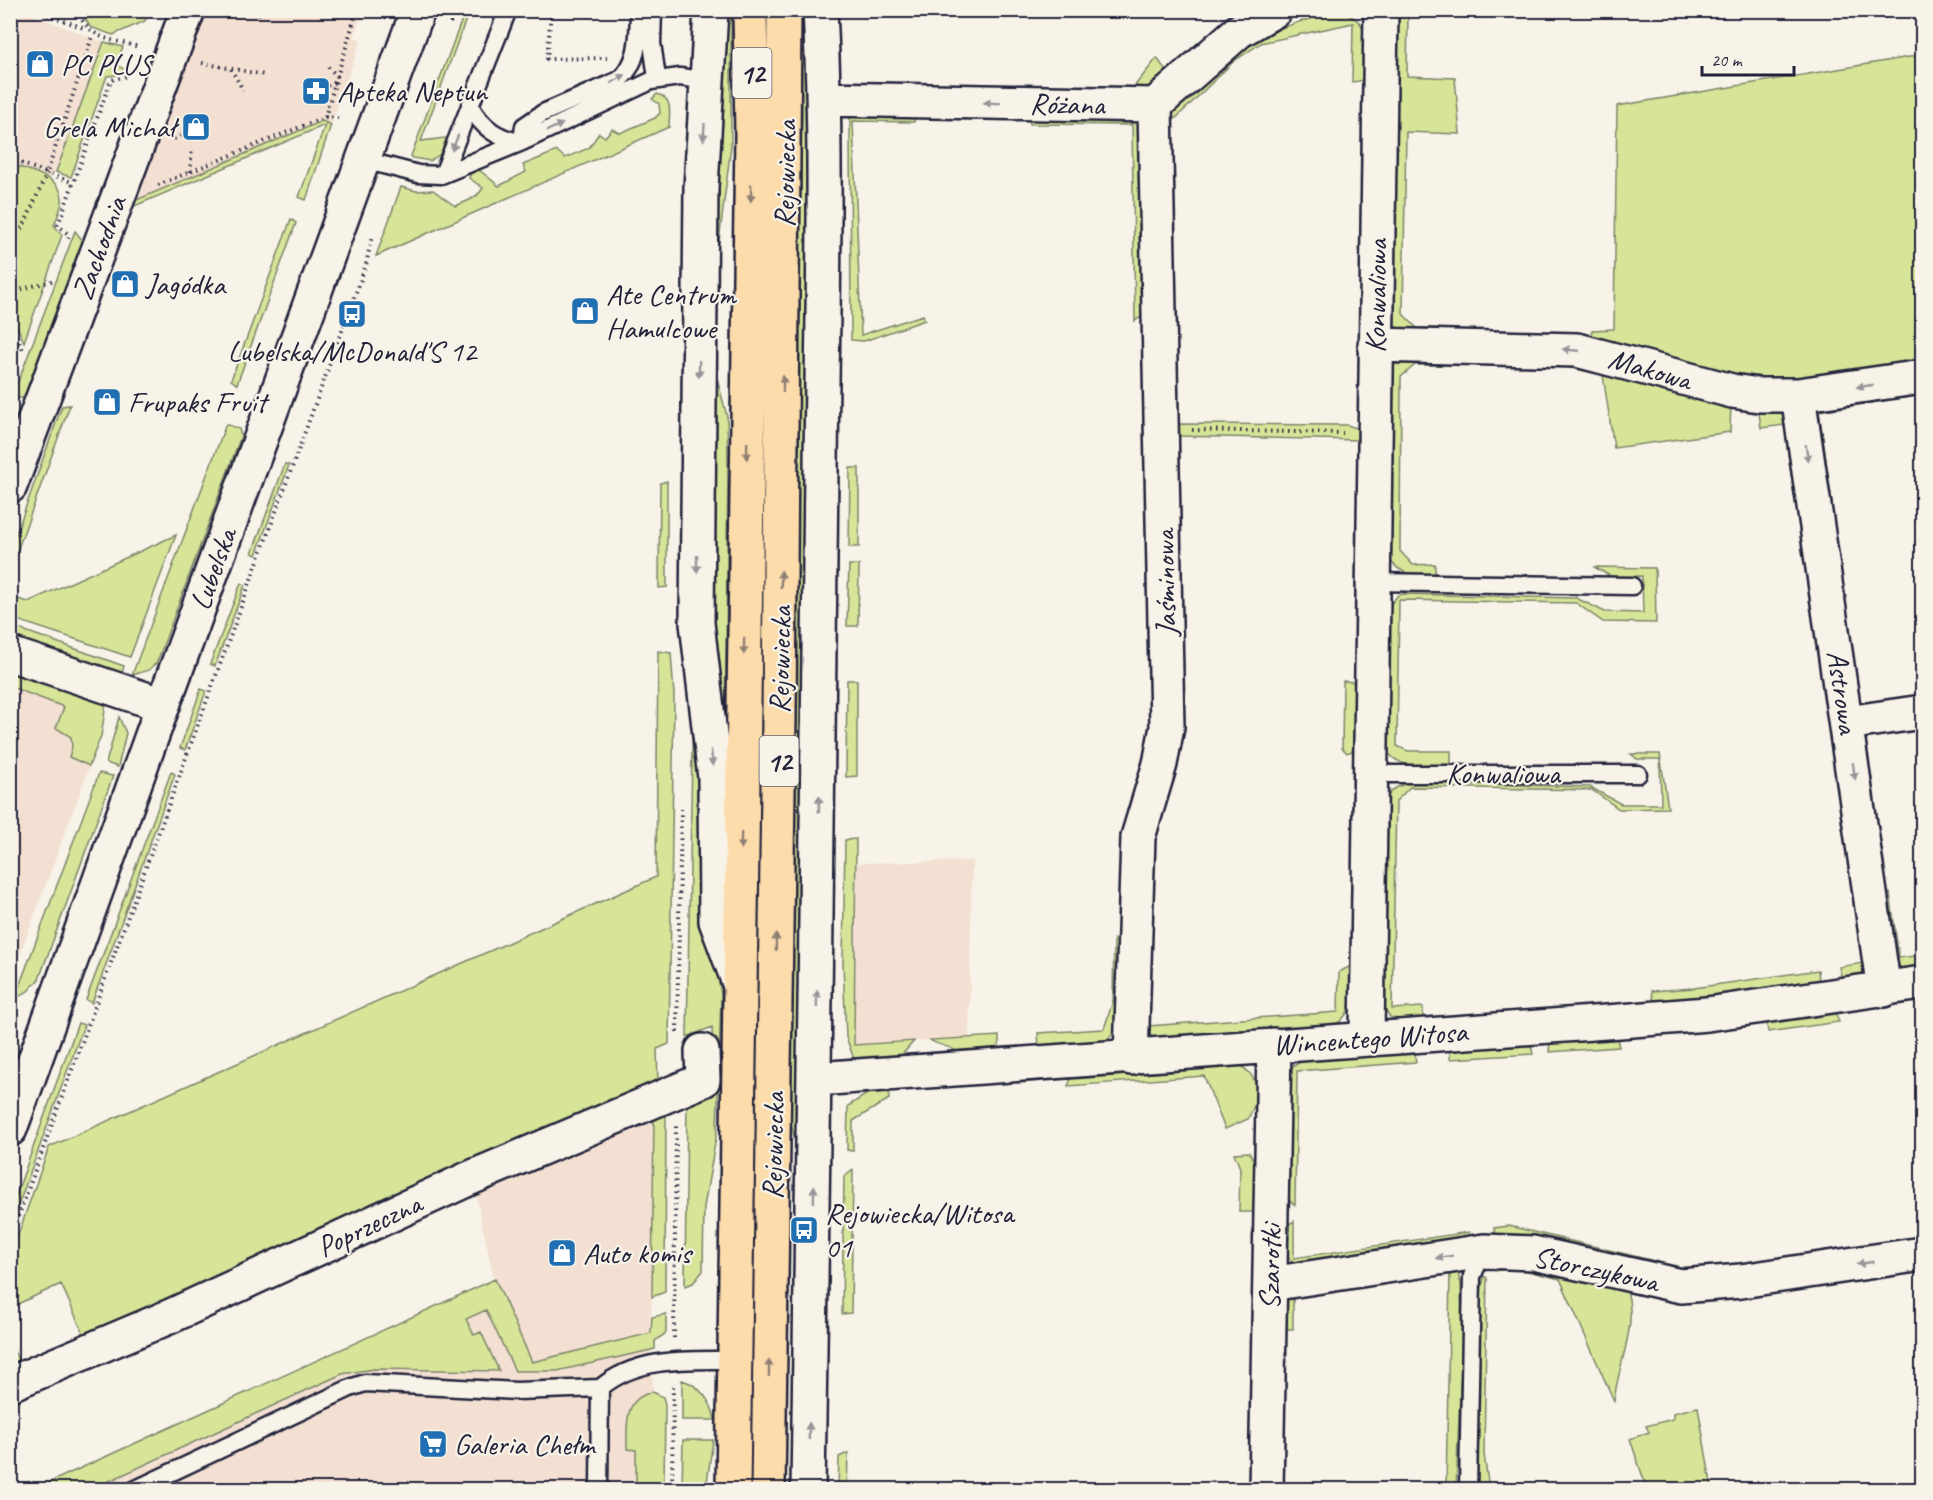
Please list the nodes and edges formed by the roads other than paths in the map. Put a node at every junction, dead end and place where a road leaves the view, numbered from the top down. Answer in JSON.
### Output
{"nodes":[{"id":1,"x":188,"y":10,"type":"edge"},
{"id":2,"x":418,"y":10,"type":"edge"},
{"id":3,"x":508,"y":10,"type":"edge"},
{"id":4,"x":639,"y":10,"type":"edge"},
{"id":5,"x":653,"y":10,"type":"edge"},
{"id":6,"x":711,"y":10,"type":"edge"},
{"id":7,"x":750,"y":10,"type":"edge"},
{"id":8,"x":784,"y":10,"type":"edge"},
{"id":9,"x":820,"y":10,"type":"edge"},
{"id":10,"x":1275,"y":10,"type":"edge"},
{"id":11,"x":1381,"y":10,"type":"edge"},
{"id":12,"x":657,"y":78,"type":"junction"},
{"id":13,"x":708,"y":81,"type":"junction"},
{"id":14,"x":825,"y":99,"type":"junction"},
{"id":15,"x":1155,"y":105,"type":"junction"},
{"id":16,"x":470,"y":106,"type":"junction"},
{"id":17,"x":522,"y":142,"type":"junction"},
{"id":18,"x":364,"y":159,"type":"junction"},
{"id":19,"x":443,"y":174,"type":"junction"},
{"id":20,"x":1375,"y":345,"type":"junction"},
{"id":21,"x":1923,"y":377,"type":"edge"},
{"id":22,"x":1798,"y":395,"type":"junction"},
{"id":23,"x":10,"y":415,"type":"edge"},
{"id":24,"x":25,"y":447,"type":"junction"},
{"id":25,"x":10,"y":486,"type":"edge"},
{"id":26,"x":1372,"y":582,"type":"junction"},
{"id":27,"x":1632,"y":586,"type":"dead end"},
{"id":28,"x":10,"y":654,"type":"edge"},
{"id":29,"x":163,"y":705,"type":"junction"},
{"id":30,"x":1923,"y":712,"type":"edge"},
{"id":31,"x":1847,"y":723,"type":"junction"},
{"id":32,"x":1369,"y":774,"type":"junction"},
{"id":33,"x":1638,"y":774,"type":"dead end"},
{"id":34,"x":739,"y":983,"type":"junction"},
{"id":35,"x":1923,"y":983,"type":"edge"},
{"id":36,"x":1884,"y":990,"type":"junction"},
{"id":37,"x":1367,"y":1038,"type":"junction"},
{"id":38,"x":1274,"y":1045,"type":"junction"},
{"id":39,"x":702,"y":1051,"type":"dead end"},
{"id":40,"x":1131,"y":1058,"type":"junction"},
{"id":41,"x":816,"y":1078,"type":"junction"},
{"id":42,"x":10,"y":1129,"type":"edge"},
{"id":43,"x":1484,"y":1251,"type":"junction"},
{"id":44,"x":1923,"y":1254,"type":"edge"},
{"id":45,"x":1270,"y":1284,"type":"junction"},
{"id":46,"x":735,"y":1360,"type":"junction"},
{"id":47,"x":10,"y":1384,"type":"edge"},
{"id":48,"x":600,"y":1388,"type":"junction"},
{"id":49,"x":134,"y":1490,"type":"edge"},
{"id":50,"x":599,"y":1490,"type":"edge"},
{"id":51,"x":734,"y":1490,"type":"edge"},
{"id":52,"x":768,"y":1490,"type":"edge"},
{"id":53,"x":808,"y":1490,"type":"edge"},
{"id":54,"x":1266,"y":1490,"type":"edge"},
{"id":55,"x":1468,"y":1490,"type":"edge"}],
"edges":[{"from":1,"to":24,"type":"street","name":"Zachodnia"},
{"from":2,"to":18,"type":"street","name":"Lubelska"},
{"from":3,"to":16,"type":"lane"},
{"from":17,"to":4,"type":"lane","one_way":true},
{"from":5,"to":12,"type":"lane"},
{"from":6,"to":13,"type":"street","name":"Rejowiecka"},
{"from":7,"to":34,"type":"highway","name":"Rejowiecka","number":"12","one_way":true},
{"from":52,"to":8,"type":"highway","name":"Rejowiecka","number":"12","one_way":true},
{"from":9,"to":14,"type":"street"},
{"from":10,"to":15,"type":"street"},
{"from":11,"to":20,"type":"street","name":"Konwaliowa"},
{"from":12,"to":13,"type":"lane"},
{"from":17,"to":12,"type":"lane","one_way":true},
{"from":13,"to":34,"type":"street","name":"Rejowiecka","one_way":true},
{"from":15,"to":14,"type":"street","name":"Różana","one_way":true},
{"from":41,"to":14,"type":"street","one_way":true},
{"from":15,"to":40,"type":"street","name":"Jaśminowa"},
{"from":16,"to":17,"type":"lane"},
{"from":16,"to":19,"type":"lane","one_way":true},
{"from":17,"to":19,"type":"lane"},
{"from":18,"to":19,"type":"lane"},
{"from":18,"to":29,"type":"street","name":"Lubelska"},
{"from":22,"to":20,"type":"street","name":"Makowa","one_way":true},
{"from":20,"to":26,"type":"street","name":"Konwaliowa"},
{"from":21,"to":22,"type":"street","name":"Makowa","one_way":true},
{"from":22,"to":31,"type":"street","name":"Astrowa","one_way":true},
{"from":23,"to":24,"type":"street"},
{"from":24,"to":25,"type":"street","name":"Zachodnia"},
{"from":26,"to":27,"type":"lane"},
{"from":26,"to":32,"type":"street","name":"Konwaliowa"},
{"from":28,"to":29,"type":"street"},
{"from":29,"to":42,"type":"street","name":"Lubelska"},
{"from":30,"to":31,"type":"street"},
{"from":31,"to":36,"type":"street","name":"Astrowa","one_way":true},
{"from":32,"to":33,"type":"lane","name":"Konwaliowa"},
{"from":32,"to":37,"type":"street","name":"Konwaliowa"},
{"from":34,"to":46,"type":"highway","name":"Rejowiecka","number":"12"},
{"from":35,"to":36,"type":"street","name":"Wincentego Witosa"},
{"from":36,"to":37,"type":"street","name":"Wincentego Witosa"},
{"from":37,"to":38,"type":"street","name":"Wincentego Witosa"},
{"from":38,"to":40,"type":"street","name":"Wincentego Witosa"},
{"from":38,"to":45,"type":"street","name":"Szarotki"},
{"from":39,"to":47,"type":"street","name":"Poprzeczna"},
{"from":40,"to":41,"type":"street","name":"Wincentego Witosa"},
{"from":53,"to":41,"type":"street","one_way":true},
{"from":44,"to":43,"type":"street","name":"Storczykowa","one_way":true},
{"from":43,"to":45,"type":"street","name":"Storczykowa","one_way":true},
{"from":43,"to":55,"type":"lane"},
{"from":45,"to":54,"type":"street","name":"Szarotki"},
{"from":46,"to":48,"type":"lane"},
{"from":46,"to":51,"type":"highway","name":"Rejowiecka","number":"12"},
{"from":48,"to":49,"type":"lane"},
{"from":48,"to":50,"type":"lane"}]}
